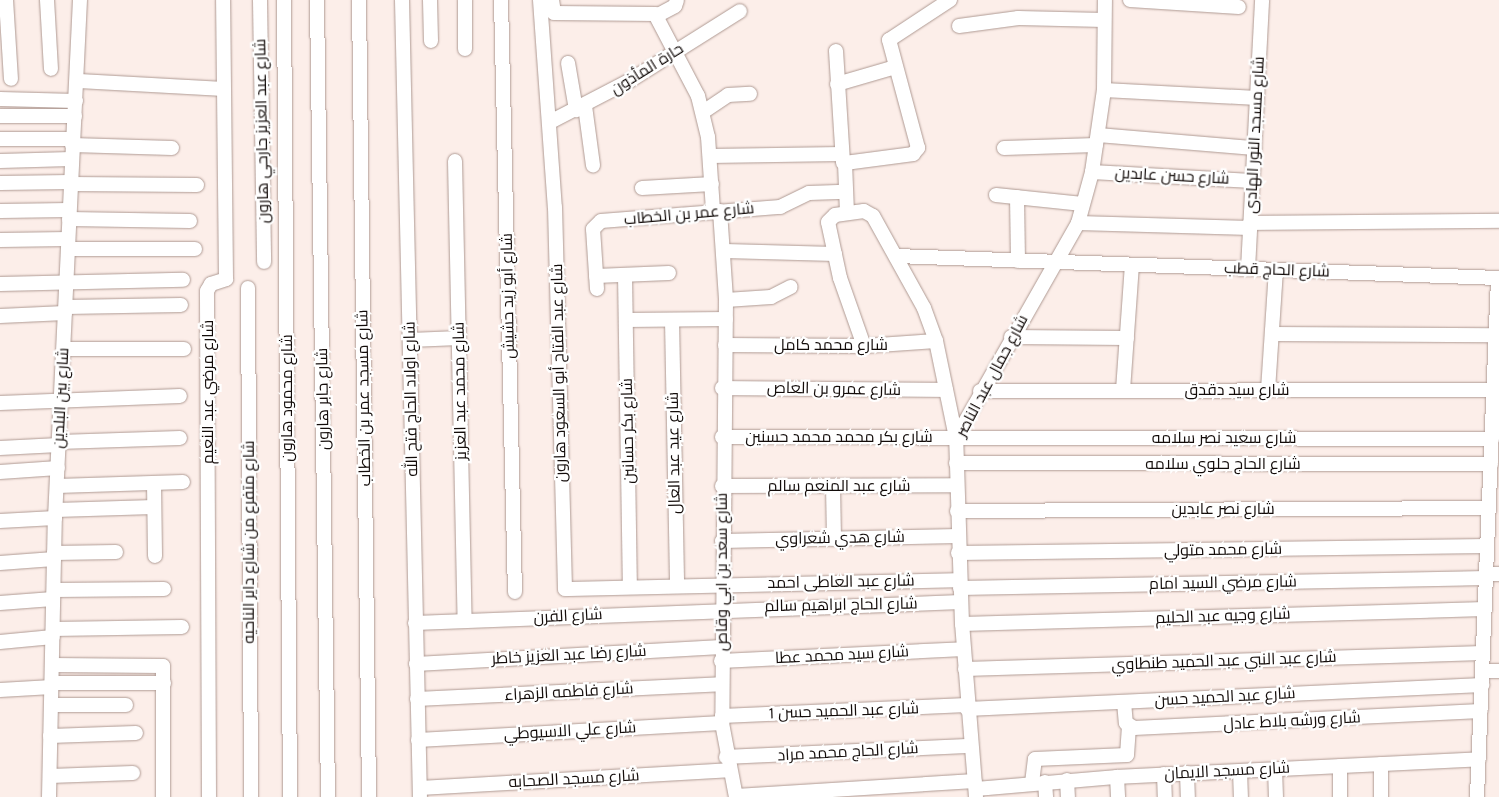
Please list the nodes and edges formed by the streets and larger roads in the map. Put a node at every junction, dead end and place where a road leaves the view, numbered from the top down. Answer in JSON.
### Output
{"nodes":[{"id":1,"x":6,"y":0,"type":"edge"},
{"id":2,"x":47,"y":0,"type":"edge"},
{"id":3,"x":80,"y":0,"type":"edge"},
{"id":4,"x":223,"y":0,"type":"edge"},
{"id":5,"x":260,"y":0,"type":"edge"},
{"id":6,"x":284,"y":0,"type":"edge"},
{"id":7,"x":317,"y":0,"type":"edge"},
{"id":8,"x":359,"y":0,"type":"edge"},
{"id":9,"x":402,"y":0,"type":"edge"},
{"id":10,"x":430,"y":0,"type":"edge"},
{"id":11,"x":465,"y":0,"type":"edge"},
{"id":12,"x":501,"y":0,"type":"edge"},
{"id":13,"x":540,"y":0,"type":"edge"},
{"id":14,"x":552,"y":0,"type":"edge"},
{"id":15,"x":677,"y":0,"type":"edge"},
{"id":16,"x":950,"y":0,"type":"edge"},
{"id":17,"x":1105,"y":0,"type":"edge"},
{"id":18,"x":1130,"y":0,"type":"edge"},
{"id":19,"x":1262,"y":0,"type":"edge"},
{"id":20,"x":1239,"y":7,"type":"dead end"},
{"id":21,"x":740,"y":10,"type":"dead end"},
{"id":22,"x":656,"y":14,"type":"junction"},
{"id":23,"x":1104,"y":20,"type":"junction"},
{"id":24,"x":959,"y":26,"type":"dead end"},
{"id":25,"x":431,"y":41,"type":"dead end"},
{"id":26,"x":466,"y":49,"type":"dead end"},
{"id":27,"x":836,"y":51,"type":"dead end"},
{"id":28,"x":675,"y":52,"type":"junction"},
{"id":29,"x":568,"y":63,"type":"dead end"},
{"id":30,"x":895,"y":67,"type":"junction"},
{"id":31,"x":51,"y":69,"type":"dead end"},
{"id":32,"x":10,"y":80,"type":"dead end"},
{"id":33,"x":79,"y":81,"type":"junction"},
{"id":34,"x":837,"y":84,"type":"junction"},
{"id":35,"x":224,"y":89,"type":"junction"},
{"id":36,"x":1104,"y":90,"type":"junction"},
{"id":37,"x":750,"y":94,"type":"dead end"},
{"id":38,"x":1257,"y":98,"type":"junction"},
{"id":39,"x":0,"y":99,"type":"edge"},
{"id":40,"x":76,"y":101,"type":"junction"},
{"id":41,"x":580,"y":108,"type":"junction"},
{"id":42,"x":703,"y":112,"type":"junction"},
{"id":43,"x":0,"y":116,"type":"edge"},
{"id":44,"x":75,"y":116,"type":"junction"},
{"id":45,"x":550,"y":122,"type":"junction"},
{"id":46,"x":0,"y":139,"type":"edge"},
{"id":47,"x":1097,"y":140,"type":"junction"},
{"id":48,"x":72,"y":148,"type":"junction"},
{"id":49,"x":172,"y":148,"type":"dead end"},
{"id":50,"x":1004,"y":148,"type":"dead end"},
{"id":51,"x":1254,"y":148,"type":"junction"},
{"id":52,"x":710,"y":156,"type":"junction"},
{"id":53,"x":843,"y":159,"type":"junction"},
{"id":54,"x":0,"y":161,"type":"edge"},
{"id":55,"x":455,"y":161,"type":"dead end"},
{"id":56,"x":594,"y":165,"type":"dead end"},
{"id":57,"x":1092,"y":172,"type":"junction"},
{"id":58,"x":1252,"y":181,"type":"junction"},
{"id":59,"x":0,"y":183,"type":"edge"},
{"id":60,"x":70,"y":183,"type":"junction"},
{"id":61,"x":712,"y":184,"type":"junction"},
{"id":62,"x":197,"y":185,"type":"dead end"},
{"id":63,"x":642,"y":188,"type":"dead end"},
{"id":64,"x":845,"y":192,"type":"junction"},
{"id":65,"x":996,"y":195,"type":"dead end"},
{"id":66,"x":1017,"y":197,"type":"junction"},
{"id":67,"x":1083,"y":204,"type":"junction"},
{"id":68,"x":0,"y":211,"type":"edge"},
{"id":69,"x":717,"y":211,"type":"junction"},
{"id":70,"x":847,"y":213,"type":"junction"},
{"id":71,"x":69,"y":215,"type":"junction"},
{"id":72,"x":190,"y":220,"type":"dead end"},
{"id":73,"x":1499,"y":221,"type":"edge"},
{"id":74,"x":1078,"y":223,"type":"junction"},
{"id":75,"x":1250,"y":225,"type":"junction"},
{"id":76,"x":0,"y":240,"type":"edge"},
{"id":77,"x":68,"y":244,"type":"junction"},
{"id":78,"x":195,"y":249,"type":"dead end"},
{"id":79,"x":725,"y":250,"type":"junction"},
{"id":80,"x":835,"y":254,"type":"junction"},
{"id":81,"x":896,"y":256,"type":"junction"},
{"id":82,"x":1018,"y":261,"type":"junction"},
{"id":83,"x":264,"y":262,"type":"dead end"},
{"id":84,"x":1054,"y":262,"type":"junction"},
{"id":85,"x":1132,"y":265,"type":"junction"},
{"id":86,"x":1248,"y":269,"type":"junction"},
{"id":87,"x":1276,"y":270,"type":"junction"},
{"id":88,"x":669,"y":273,"type":"dead end"},
{"id":89,"x":625,"y":275,"type":"junction"},
{"id":90,"x":1499,"y":278,"type":"edge"},
{"id":91,"x":183,"y":280,"type":"dead end"},
{"id":92,"x":67,"y":281,"type":"junction"},
{"id":93,"x":0,"y":284,"type":"edge"},
{"id":94,"x":792,"y":287,"type":"dead end"},
{"id":95,"x":248,"y":288,"type":"dead end"},
{"id":96,"x":726,"y":300,"type":"junction"},
{"id":97,"x":181,"y":305,"type":"dead end"},
{"id":98,"x":66,"y":310,"type":"junction"},
{"id":99,"x":0,"y":316,"type":"edge"},
{"id":100,"x":726,"y":319,"type":"junction"},
{"id":101,"x":626,"y":320,"type":"junction"},
{"id":102,"x":672,"y":320,"type":"junction"},
{"id":103,"x":1272,"y":334,"type":"junction"},
{"id":104,"x":1496,"y":335,"type":"junction"},
{"id":105,"x":1011,"y":337,"type":"junction"},
{"id":106,"x":459,"y":338,"type":"junction"},
{"id":107,"x":1127,"y":338,"type":"junction"},
{"id":108,"x":410,"y":340,"type":"junction"},
{"id":109,"x":936,"y":341,"type":"junction"},
{"id":110,"x":725,"y":345,"type":"junction"},
{"id":111,"x":864,"y":346,"type":"junction"},
{"id":112,"x":184,"y":348,"type":"dead end"},
{"id":113,"x":64,"y":349,"type":"junction"},
{"id":114,"x":722,"y":388,"type":"junction"},
{"id":115,"x":946,"y":390,"type":"junction"},
{"id":116,"x":1123,"y":390,"type":"junction"},
{"id":117,"x":1268,"y":390,"type":"junction"},
{"id":118,"x":1494,"y":390,"type":"junction"},
{"id":119,"x":980,"y":391,"type":"junction"},
{"id":120,"x":180,"y":396,"type":"dead end"},
{"id":121,"x":61,"y":397,"type":"junction"},
{"id":122,"x":0,"y":403,"type":"edge"},
{"id":123,"x":722,"y":437,"type":"junction"},
{"id":124,"x":180,"y":438,"type":"dead end"},
{"id":125,"x":956,"y":438,"type":"junction"},
{"id":126,"x":1492,"y":439,"type":"junction"},
{"id":127,"x":59,"y":444,"type":"junction"},
{"id":128,"x":0,"y":448,"type":"edge"},
{"id":129,"x":956,"y":463,"type":"junction"},
{"id":130,"x":1491,"y":464,"type":"junction"},
{"id":131,"x":58,"y":468,"type":"junction"},
{"id":132,"x":0,"y":472,"type":"edge"},
{"id":133,"x":183,"y":482,"type":"dead end"},
{"id":134,"x":154,"y":483,"type":"junction"},
{"id":135,"x":956,"y":485,"type":"junction"},
{"id":136,"x":57,"y":486,"type":"junction"},
{"id":137,"x":722,"y":486,"type":"junction"},
{"id":138,"x":833,"y":486,"type":"junction"},
{"id":139,"x":154,"y":507,"type":"junction"},
{"id":140,"x":1489,"y":508,"type":"junction"},
{"id":141,"x":957,"y":511,"type":"junction"},
{"id":142,"x":56,"y":514,"type":"junction"},
{"id":143,"x":0,"y":521,"type":"edge"},
{"id":144,"x":958,"y":536,"type":"junction"},
{"id":145,"x":834,"y":539,"type":"junction"},
{"id":146,"x":722,"y":541,"type":"junction"},
{"id":147,"x":1487,"y":546,"type":"junction"},
{"id":148,"x":116,"y":552,"type":"dead end"},
{"id":149,"x":958,"y":553,"type":"junction"},
{"id":150,"x":54,"y":556,"type":"junction"},
{"id":151,"x":155,"y":556,"type":"dead end"},
{"id":152,"x":0,"y":563,"type":"edge"},
{"id":153,"x":1490,"y":576,"type":"edge"},
{"id":154,"x":722,"y":584,"type":"junction"},
{"id":155,"x":677,"y":586,"type":"junction"},
{"id":156,"x":630,"y":587,"type":"junction"},
{"id":157,"x":164,"y":589,"type":"dead end"},
{"id":158,"x":960,"y":590,"type":"junction"},
{"id":159,"x":515,"y":592,"type":"dead end"},
{"id":160,"x":54,"y":595,"type":"junction"},
{"id":161,"x":0,"y":603,"type":"edge"},
{"id":162,"x":722,"y":608,"type":"junction"},
{"id":163,"x":1485,"y":609,"type":"junction"},
{"id":164,"x":465,"y":621,"type":"junction"},
{"id":165,"x":415,"y":623,"type":"junction"},
{"id":166,"x":962,"y":624,"type":"junction"},
{"id":167,"x":182,"y":626,"type":"dead end"},
{"id":168,"x":53,"y":633,"type":"junction"},
{"id":169,"x":0,"y":642,"type":"edge"},
{"id":170,"x":722,"y":647,"type":"junction"},
{"id":171,"x":964,"y":650,"type":"junction"},
{"id":172,"x":1483,"y":653,"type":"junction"},
{"id":173,"x":721,"y":661,"type":"junction"},
{"id":174,"x":416,"y":664,"type":"junction"},
{"id":175,"x":52,"y":665,"type":"junction"},
{"id":176,"x":965,"y":669,"type":"junction"},
{"id":177,"x":1482,"y":671,"type":"junction"},
{"id":178,"x":1499,"y":671,"type":"edge"},
{"id":179,"x":164,"y":683,"type":"junction"},
{"id":180,"x":721,"y":684,"type":"junction"},
{"id":181,"x":52,"y":685,"type":"junction"},
{"id":182,"x":1482,"y":685,"type":"junction"},
{"id":183,"x":0,"y":690,"type":"edge"},
{"id":184,"x":417,"y":699,"type":"junction"},
{"id":185,"x":1124,"y":702,"type":"junction"},
{"id":186,"x":51,"y":705,"type":"junction"},
{"id":187,"x":126,"y":705,"type":"dead end"},
{"id":188,"x":967,"y":707,"type":"junction"},
{"id":189,"x":1481,"y":712,"type":"junction"},
{"id":190,"x":722,"y":719,"type":"junction"},
{"id":191,"x":1129,"y":726,"type":"junction"},
{"id":192,"x":136,"y":733,"type":"dead end"},
{"id":193,"x":50,"y":736,"type":"junction"},
{"id":194,"x":418,"y":740,"type":"junction"},
{"id":195,"x":971,"y":746,"type":"junction"},
{"id":196,"x":1479,"y":759,"type":"junction"},
{"id":197,"x":727,"y":764,"type":"junction"},
{"id":198,"x":1380,"y":764,"type":"junction"},
{"id":199,"x":1340,"y":766,"type":"junction"},
{"id":200,"x":1275,"y":769,"type":"junction"},
{"id":201,"x":1240,"y":771,"type":"junction"},
{"id":202,"x":133,"y":773,"type":"dead end"},
{"id":203,"x":1187,"y":773,"type":"junction"},
{"id":204,"x":1164,"y":774,"type":"junction"},
{"id":205,"x":50,"y":776,"type":"junction"},
{"id":206,"x":1117,"y":777,"type":"junction"},
{"id":207,"x":1067,"y":780,"type":"junction"},
{"id":208,"x":1038,"y":783,"type":"junction"},
{"id":209,"x":976,"y":789,"type":"edge"},
{"id":210,"x":1015,"y":791,"type":"edge"},
{"id":211,"x":420,"y":792,"type":"edge"},
{"id":212,"x":736,"y":796,"type":"edge"},
{"id":213,"x":49,"y":797,"type":"edge"},
{"id":214,"x":163,"y":797,"type":"edge"},
{"id":215,"x":209,"y":797,"type":"edge"},
{"id":216,"x":251,"y":797,"type":"edge"},
{"id":217,"x":290,"y":797,"type":"edge"},
{"id":218,"x":328,"y":797,"type":"edge"},
{"id":219,"x":369,"y":797,"type":"edge"},
{"id":220,"x":1046,"y":797,"type":"edge"},
{"id":221,"x":1068,"y":797,"type":"edge"},
{"id":222,"x":1118,"y":797,"type":"edge"},
{"id":223,"x":1165,"y":797,"type":"edge"},
{"id":224,"x":1188,"y":797,"type":"edge"},
{"id":225,"x":1241,"y":797,"type":"edge"},
{"id":226,"x":1276,"y":797,"type":"edge"},
{"id":227,"x":1340,"y":797,"type":"edge"},
{"id":228,"x":1381,"y":797,"type":"edge"},
{"id":229,"x":1477,"y":797,"type":"edge"}],
"edges":[{"from":1,"to":32,"type":"street"},
{"from":2,"to":31,"type":"street"},
{"from":3,"to":33,"type":"street","name":"شارع بين البلدين"},
{"from":4,"to":35,"type":"street","name":"شارع مرضي عبد النعيم"},
{"from":5,"to":83,"type":"street","name":"شارع عبد العزيز جارحي هارون"},
{"from":6,"to":217,"type":"street","name":"شارع محمود هارون"},
{"from":7,"to":218,"type":"street","name":"شارع جابر هارون"},
{"from":8,"to":219,"type":"street","name":"شارع مسجد عمر بن الخطاب"},
{"from":9,"to":108,"type":"street","name":"شارع اولاد الحاج فتح الله"},
{"from":10,"to":25,"type":"street"},
{"from":11,"to":26,"type":"street"},
{"from":12,"to":159,"type":"street","name":"شارع أبو زيد حشيش"},
{"from":13,"to":45,"type":"street","name":"شارع عبد الفتاح أبو السعود هارون"},
{"from":14,"to":22,"type":"street"},
{"from":15,"to":22,"type":"street"},
{"from":16,"to":30,"type":"street"},
{"from":17,"to":23,"type":"street","name":"شارع جمال عبد الناصر"},
{"from":18,"to":20,"type":"street"},
{"from":19,"to":38,"type":"street","name":"شارع مسجد النور الهادى"},
{"from":21,"to":28,"type":"street","name":"حارة المأذون"},
{"from":22,"to":28,"type":"street","name":"شارع سعد بن ابي وقاص"},
{"from":23,"to":24,"type":"street"},
{"from":23,"to":36,"type":"street","name":"شارع جمال عبد الناصر"},
{"from":27,"to":34,"type":"street"},
{"from":28,"to":41,"type":"street","name":"حارة المأذون"},
{"from":28,"to":42,"type":"street","name":"شارع سعد بن ابي وقاص"},
{"from":29,"to":41,"type":"street"},
{"from":30,"to":34,"type":"street"},
{"from":30,"to":53,"type":"street"},
{"from":33,"to":35,"type":"street"},
{"from":33,"to":40,"type":"street","name":"شارع بين البلدين"},
{"from":34,"to":53,"type":"street"},
{"from":35,"to":215,"type":"street","name":"شارع مرضي عبد النعيم"},
{"from":36,"to":38,"type":"street"},
{"from":36,"to":47,"type":"street","name":"شارع جمال عبد الناصر"},
{"from":37,"to":42,"type":"street"},
{"from":38,"to":51,"type":"street","name":"شارع مسجد النور الهادى"},
{"from":39,"to":40,"type":"street"},
{"from":40,"to":44,"type":"street","name":"شارع بين البلدين"},
{"from":41,"to":45,"type":"street","name":"حارة المأذون"},
{"from":41,"to":56,"type":"street"},
{"from":42,"to":52,"type":"street","name":"شارع سعد بن ابي وقاص"},
{"from":43,"to":44,"type":"street"},
{"from":44,"to":48,"type":"street","name":"شارع بين البلدين"},
{"from":45,"to":156,"type":"street","name":"شارع عبد الفتاح أبو السعود هارون"},
{"from":46,"to":48,"type":"street"},
{"from":47,"to":50,"type":"street"},
{"from":47,"to":51,"type":"street"},
{"from":47,"to":57,"type":"street","name":"شارع جمال عبد الناصر"},
{"from":48,"to":49,"type":"street"},
{"from":48,"to":54,"type":"street"},
{"from":48,"to":60,"type":"street","name":"شارع بين البلدين"},
{"from":51,"to":58,"type":"street","name":"شارع مسجد النور الهادى"},
{"from":52,"to":53,"type":"street"},
{"from":52,"to":61,"type":"street","name":"شارع سعد بن ابي وقاص"},
{"from":53,"to":64,"type":"street"},
{"from":55,"to":106,"type":"street","name":"شارع محمد عبد العزيز"},
{"from":57,"to":58,"type":"street","name":"شارع حسن عابدين"},
{"from":57,"to":67,"type":"street","name":"شارع جمال عبد الناصر"},
{"from":58,"to":75,"type":"street","name":"شارع مسجد النور الهادى"},
{"from":59,"to":60,"type":"street"},
{"from":60,"to":62,"type":"street"},
{"from":60,"to":71,"type":"street","name":"شارع بين البلدين"},
{"from":61,"to":63,"type":"street"},
{"from":61,"to":69,"type":"street","name":"شارع سعد بن ابي وقاص"},
{"from":64,"to":69,"type":"street","name":"شارع عمر بن الخطاب"},
{"from":64,"to":70,"type":"street"},
{"from":65,"to":66,"type":"street"},
{"from":66,"to":67,"type":"street"},
{"from":66,"to":82,"type":"street"},
{"from":67,"to":74,"type":"street","name":"شارع جمال عبد الناصر"},
{"from":68,"to":71,"type":"street"},
{"from":69,"to":79,"type":"street","name":"شارع سعد بن ابي وقاص"},
{"from":69,"to":89,"type":"street","name":"شارع عمر بن الخطاب"},
{"from":70,"to":80,"type":"street"},
{"from":70,"to":81,"type":"street"},
{"from":71,"to":72,"type":"street"},
{"from":71,"to":77,"type":"street","name":"شارع بين البلدين"},
{"from":73,"to":75,"type":"street"},
{"from":74,"to":75,"type":"street"},
{"from":74,"to":84,"type":"street","name":"شارع جمال عبد الناصر"},
{"from":75,"to":86,"type":"street","name":"شارع مسجد النور الهادى"},
{"from":76,"to":77,"type":"street"},
{"from":77,"to":78,"type":"street"},
{"from":77,"to":92,"type":"street","name":"شارع بين البلدين"},
{"from":79,"to":80,"type":"street"},
{"from":79,"to":96,"type":"street","name":"شارع سعد بن ابي وقاص"},
{"from":80,"to":111,"type":"street"},
{"from":81,"to":82,"type":"street","name":"شارع الحاج قطب"},
{"from":81,"to":109,"type":"street"},
{"from":82,"to":84,"type":"street","name":"شارع الحاج قطب"},
{"from":84,"to":85,"type":"street","name":"شارع الحاج قطب"},
{"from":84,"to":105,"type":"street","name":"شارع جمال عبد الناصر"},
{"from":85,"to":86,"type":"street","name":"شارع الحاج قطب"},
{"from":85,"to":107,"type":"street"},
{"from":86,"to":87,"type":"street","name":"شارع الحاج قطب"},
{"from":87,"to":90,"type":"street","name":"شارع الحاج قطب"},
{"from":87,"to":103,"type":"street"},
{"from":88,"to":89,"type":"street"},
{"from":89,"to":101,"type":"street","name":"شارع بكر حسانين"},
{"from":90,"to":104,"type":"street"},
{"from":91,"to":92,"type":"street"},
{"from":92,"to":93,"type":"street"},
{"from":92,"to":98,"type":"street","name":"شارع بين البلدين"},
{"from":94,"to":96,"type":"street"},
{"from":95,"to":216,"type":"street","name":"شارع متفرع من شارع داير الناحيه"},
{"from":96,"to":100,"type":"street","name":"شارع سعد بن ابي وقاص"},
{"from":97,"to":98,"type":"street"},
{"from":98,"to":99,"type":"street"},
{"from":98,"to":113,"type":"street","name":"شارع بين البلدين"},
{"from":100,"to":102,"type":"street"},
{"from":100,"to":110,"type":"street","name":"شارع سعد بن ابي وقاص"},
{"from":101,"to":102,"type":"street"},
{"from":101,"to":156,"type":"street","name":"شارع بكر حسانين"},
{"from":102,"to":155,"type":"street","name":"شارع عيد عبد العال"},
{"from":103,"to":104,"type":"street"},
{"from":103,"to":117,"type":"street"},
{"from":104,"to":118,"type":"street"},
{"from":105,"to":107,"type":"street"},
{"from":105,"to":119,"type":"street","name":"شارع جمال عبد الناصر"},
{"from":106,"to":108,"type":"street"},
{"from":106,"to":164,"type":"street","name":"شارع محمد عبد العزيز"},
{"from":107,"to":116,"type":"street"},
{"from":108,"to":165,"type":"street","name":"شارع اولاد الحاج فتح الله"},
{"from":109,"to":111,"type":"street","name":"شارع محمد كامل"},
{"from":109,"to":115,"type":"street"},
{"from":110,"to":111,"type":"street","name":"شارع محمد كامل"},
{"from":110,"to":114,"type":"street","name":"شارع سعد بن ابي وقاص"},
{"from":112,"to":113,"type":"street"},
{"from":113,"to":121,"type":"street","name":"شارع بين البلدين"},
{"from":114,"to":115,"type":"street","name":"شارع عمرو بن العاص"},
{"from":114,"to":123,"type":"street","name":"شارع سعد بن ابي وقاص"},
{"from":115,"to":125,"type":"street"},
{"from":116,"to":117,"type":"street","name":"شارع سيد دقدق"},
{"from":116,"to":119,"type":"street","name":"شارع سيد دقدق"},
{"from":117,"to":118,"type":"street","name":"شارع سيد دقدق"},
{"from":118,"to":126,"type":"street"},
{"from":119,"to":125,"type":"street","name":"شارع جمال عبد الناصر"},
{"from":120,"to":121,"type":"street"},
{"from":121,"to":122,"type":"street"},
{"from":121,"to":127,"type":"street","name":"شارع بين البلدين"},
{"from":123,"to":125,"type":"street","name":"شارع بكر محمد محمد حسنين"},
{"from":123,"to":137,"type":"street","name":"شارع سعد بن ابي وقاص"},
{"from":124,"to":127,"type":"street"},
{"from":125,"to":126,"type":"street","name":"شارع سعيد نصر سلامه"},
{"from":125,"to":129,"type":"street","name":"شارع جمال عبد الناصر"},
{"from":126,"to":130,"type":"street"},
{"from":127,"to":128,"type":"street"},
{"from":127,"to":131,"type":"street","name":"شارع بين البلدين"},
{"from":129,"to":130,"type":"street","name":"شارع الحاج حلوي سلامه"},
{"from":129,"to":135,"type":"street","name":"شارع جمال عبد الناصر"},
{"from":130,"to":140,"type":"street"},
{"from":131,"to":132,"type":"street"},
{"from":131,"to":136,"type":"street","name":"شارع بين البلدين"},
{"from":133,"to":134,"type":"street"},
{"from":134,"to":136,"type":"street"},
{"from":134,"to":139,"type":"street"},
{"from":135,"to":138,"type":"street","name":"شارع عبد المنعم سالم"},
{"from":135,"to":141,"type":"street","name":"شارع جمال عبد الناصر"},
{"from":136,"to":142,"type":"street","name":"شارع بين البلدين"},
{"from":137,"to":138,"type":"street","name":"شارع عبد المنعم سالم"},
{"from":137,"to":146,"type":"street","name":"شارع سعد بن ابي وقاص"},
{"from":138,"to":145,"type":"street"},
{"from":139,"to":142,"type":"street"},
{"from":139,"to":151,"type":"street"},
{"from":140,"to":141,"type":"street","name":"شارع نصر عابدين"},
{"from":140,"to":147,"type":"street"},
{"from":141,"to":144,"type":"street","name":"شارع جمال عبد الناصر"},
{"from":142,"to":143,"type":"street"},
{"from":142,"to":150,"type":"street","name":"شارع بين البلدين"},
{"from":144,"to":145,"type":"street","name":"شارع هدي شعراوي"},
{"from":144,"to":149,"type":"street","name":"شارع جمال عبد الناصر"},
{"from":145,"to":146,"type":"street","name":"شارع هدي شعراوي"},
{"from":146,"to":154,"type":"street","name":"شارع سعد بن ابي وقاص"},
{"from":147,"to":149,"type":"street","name":"شارع محمد متولي"},
{"from":147,"to":153,"type":"street"},
{"from":148,"to":150,"type":"street"},
{"from":149,"to":158,"type":"street","name":"شارع جمال عبد الناصر"},
{"from":150,"to":152,"type":"street"},
{"from":150,"to":160,"type":"street","name":"شارع بين البلدين"},
{"from":153,"to":158,"type":"street","name":"شارع مرضي السيد امام"},
{"from":153,"to":163,"type":"street"},
{"from":154,"to":155,"type":"street","name":"شارع عبد الفتاح أبو السعود هارون"},
{"from":154,"to":158,"type":"street","name":"شارع عبد العاطى احمد"},
{"from":154,"to":162,"type":"street","name":"شارع سعد بن ابي وقاص"},
{"from":155,"to":156,"type":"street","name":"شارع عبد الفتاح أبو السعود هارون"},
{"from":157,"to":160,"type":"street"},
{"from":158,"to":162,"type":"street","name":"شارع الحاج ابراهيم سالم"},
{"from":158,"to":166,"type":"street","name":"شارع جمال عبد الناصر"},
{"from":160,"to":161,"type":"street"},
{"from":160,"to":168,"type":"street","name":"شارع بين البلدين"},
{"from":162,"to":164,"type":"street","name":"شارع الفرن"},
{"from":162,"to":170,"type":"street","name":"شارع سعد بن ابي وقاص"},
{"from":163,"to":166,"type":"street","name":"شارع وجيه عبد الحليم"},
{"from":163,"to":172,"type":"street"},
{"from":164,"to":165,"type":"street","name":"شارع الفرن"},
{"from":165,"to":174,"type":"street","name":"شارع اولاد الحاج فتح الله"},
{"from":166,"to":171,"type":"street","name":"شارع جمال عبد الناصر"},
{"from":167,"to":168,"type":"street"},
{"from":168,"to":169,"type":"street"},
{"from":168,"to":175,"type":"street","name":"شارع بين البلدين"},
{"from":170,"to":173,"type":"street","name":"شارع سعد بن ابي وقاص"},
{"from":170,"to":174,"type":"street","name":"شارع رضا عبد العزيز خاطر"},
{"from":171,"to":173,"type":"street","name":"شارع سيد محمد عطا"},
{"from":171,"to":176,"type":"street","name":"شارع جمال عبد الناصر"},
{"from":172,"to":176,"type":"street","name":"شارع عبد النبي عبد الحميد طنطاوي"},
{"from":172,"to":177,"type":"street"},
{"from":173,"to":180,"type":"street","name":"شارع سعد بن ابي وقاص"},
{"from":174,"to":184,"type":"street","name":"شارع اولاد الحاج فتح الله"},
{"from":175,"to":179,"type":"street"},
{"from":175,"to":181,"type":"street","name":"شارع بين البلدين"},
{"from":176,"to":188,"type":"street","name":"شارع جمال عبد الناصر"},
{"from":177,"to":178,"type":"street"},
{"from":177,"to":182,"type":"street"},
{"from":179,"to":181,"type":"street"},
{"from":179,"to":214,"type":"street"},
{"from":180,"to":184,"type":"street","name":"شارع فاطمه الزهراء"},
{"from":180,"to":190,"type":"street","name":"شارع سعد بن ابي وقاص"},
{"from":181,"to":183,"type":"street"},
{"from":181,"to":186,"type":"street","name":"شارع بين البلدين"},
{"from":182,"to":185,"type":"street","name":"شارع عبد الحميد حسن"},
{"from":182,"to":189,"type":"street"},
{"from":184,"to":194,"type":"street","name":"شارع اولاد الحاج فتح الله"},
{"from":185,"to":188,"type":"street","name":"شارع عبد الحميد حسن"},
{"from":185,"to":191,"type":"street"},
{"from":186,"to":187,"type":"street"},
{"from":186,"to":193,"type":"street","name":"شارع بين البلدين"},
{"from":188,"to":190,"type":"street","name":"شارع عبد الحميد حسن 1"},
{"from":188,"to":195,"type":"street","name":"شارع جمال عبد الناصر"},
{"from":189,"to":191,"type":"street","name":"شارع ورشه بلاط عادل"},
{"from":189,"to":196,"type":"street"},
{"from":190,"to":194,"type":"street","name":"شارع علي الاسيوطي"},
{"from":190,"to":197,"type":"street","name":"شارع سعد بن ابي وقاص"},
{"from":191,"to":208,"type":"street"},
{"from":192,"to":193,"type":"street"},
{"from":193,"to":205,"type":"street","name":"شارع بين البلدين"},
{"from":194,"to":211,"type":"street","name":"شارع اولاد الحاج فتح الله"},
{"from":195,"to":197,"type":"street","name":"شارع الحاج محمد مراد"},
{"from":195,"to":209,"type":"street","name":"شارع جمال عبد الناصر"},
{"from":196,"to":198,"type":"street","name":"شارع مسجد الايمان"},
{"from":196,"to":229,"type":"street"},
{"from":197,"to":211,"type":"street","name":"شارع مسجد الصحابه"},
{"from":197,"to":212,"type":"street","name":"شارع سعد بن ابي وقاص"},
{"from":198,"to":199,"type":"street","name":"شارع مسجد الايمان"},
{"from":198,"to":228,"type":"street"},
{"from":199,"to":200,"type":"street","name":"شارع مسجد الايمان"},
{"from":199,"to":227,"type":"street"},
{"from":200,"to":201,"type":"street","name":"شارع مسجد الايمان"},
{"from":200,"to":226,"type":"street"},
{"from":201,"to":203,"type":"street","name":"شارع مسجد الايمان"},
{"from":201,"to":225,"type":"street"},
{"from":202,"to":205,"type":"street"},
{"from":203,"to":204,"type":"street","name":"شارع مسجد الايمان"},
{"from":203,"to":224,"type":"street"},
{"from":204,"to":206,"type":"street","name":"شارع مسجد الايمان"},
{"from":204,"to":223,"type":"street"},
{"from":205,"to":213,"type":"street","name":"شارع بين البلدين"},
{"from":206,"to":207,"type":"street","name":"شارع مسجد الايمان"},
{"from":206,"to":222,"type":"street"},
{"from":207,"to":208,"type":"street","name":"شارع مسجد الايمان"},
{"from":207,"to":221,"type":"street"},
{"from":208,"to":210,"type":"street","name":"شارع مسجد الايمان"},
{"from":208,"to":220,"type":"street"},
{"from":209,"to":210,"type":"street","name":"شارع مسجد الايمان"},
{"from":209,"to":212,"type":"street","name":"شارع مسجد الايمان"}]}
